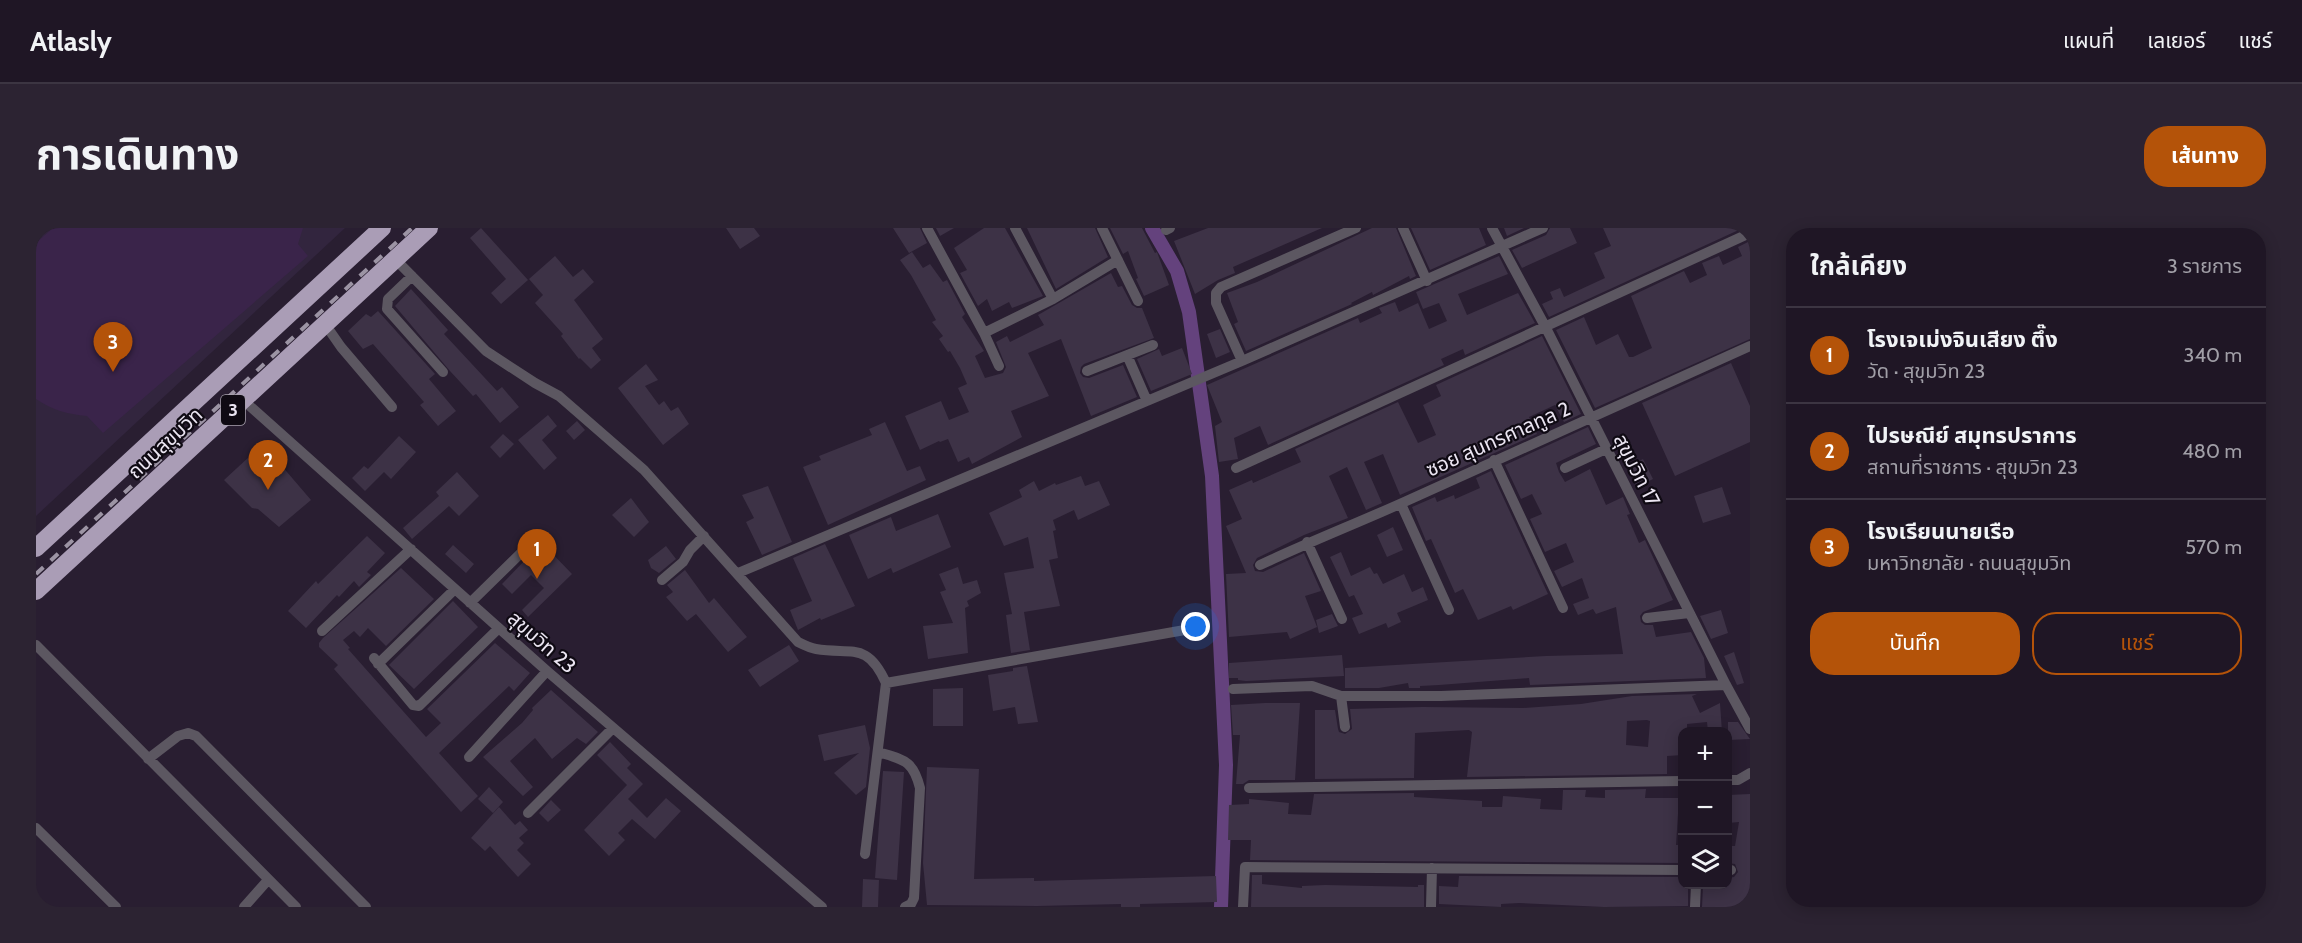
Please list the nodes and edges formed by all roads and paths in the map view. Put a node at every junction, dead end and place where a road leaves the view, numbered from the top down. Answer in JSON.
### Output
{"nodes":[{"id":1,"x":382,"y":228,"type":"edge"},
{"id":2,"x":429,"y":228,"type":"edge"},
{"id":3,"x":927,"y":228,"type":"edge"},
{"id":4,"x":1015,"y":228,"type":"edge"},
{"id":5,"x":1102,"y":228,"type":"edge"},
{"id":6,"x":1356,"y":228,"type":"edge"},
{"id":7,"x":1403,"y":228,"type":"edge"},
{"id":8,"x":1492,"y":228,"type":"edge"},
{"id":9,"x":1543,"y":228,"type":"edge"},
{"id":10,"x":1750,"y":233,"type":"edge"},
{"id":11,"x":1501,"y":248,"type":"junction"},
{"id":12,"x":395,"y":259,"type":"junction"},
{"id":13,"x":1118,"y":260,"type":"junction"},
{"id":14,"x":412,"y":276,"type":"junction"},
{"id":15,"x":1427,"y":281,"type":"junction"},
{"id":16,"x":1053,"y":299,"type":"junction"},
{"id":17,"x":1138,"y":301,"type":"dead end"},
{"id":18,"x":325,"y":324,"type":"junction"},
{"id":19,"x":1545,"y":328,"type":"junction"},
{"id":20,"x":984,"y":333,"type":"junction"},
{"id":21,"x":1153,"y":345,"type":"dead end"},
{"id":22,"x":1750,"y":346,"type":"edge"},
{"id":23,"x":1127,"y":356,"type":"junction"},
{"id":24,"x":1242,"y":361,"type":"junction"},
{"id":25,"x":999,"y":366,"type":"dead end"},
{"id":26,"x":1087,"y":371,"type":"dead end"},
{"id":27,"x":443,"y":372,"type":"dead end"},
{"id":28,"x":243,"y":400,"type":"junction"},
{"id":29,"x":1147,"y":401,"type":"junction"},
{"id":30,"x":392,"y":408,"type":"dead end"},
{"id":31,"x":1590,"y":417,"type":"junction"},
{"id":32,"x":1606,"y":449,"type":"junction"},
{"id":33,"x":1494,"y":460,"type":"junction"},
{"id":34,"x":1236,"y":468,"type":"dead end"},
{"id":35,"x":1565,"y":468,"type":"dead end"},
{"id":36,"x":1401,"y":504,"type":"junction"},
{"id":37,"x":704,"y":536,"type":"junction"},
{"id":38,"x":1307,"y":542,"type":"junction"},
{"id":39,"x":36,"y":548,"type":"edge"},
{"id":40,"x":526,"y":548,"type":"dead end"},
{"id":41,"x":411,"y":549,"type":"junction"},
{"id":42,"x":1260,"y":565,"type":"dead end"},
{"id":43,"x":738,"y":573,"type":"junction"},
{"id":44,"x":662,"y":580,"type":"dead end"},
{"id":45,"x":455,"y":589,"type":"junction"},
{"id":46,"x":36,"y":591,"type":"edge"},
{"id":47,"x":470,"y":603,"type":"junction"},
{"id":48,"x":1563,"y":608,"type":"dead end"},
{"id":49,"x":1449,"y":610,"type":"dead end"},
{"id":50,"x":1689,"y":613,"type":"junction"},
{"id":51,"x":1647,"y":618,"type":"dead end"},
{"id":52,"x":1342,"y":619,"type":"dead end"},
{"id":53,"x":499,"y":628,"type":"junction"},
{"id":54,"x":1196,"y":628,"type":"dead end"},
{"id":55,"x":322,"y":631,"type":"dead end"},
{"id":56,"x":36,"y":645,"type":"edge"},
{"id":57,"x":547,"y":671,"type":"junction"},
{"id":58,"x":886,"y":682,"type":"junction"},
{"id":59,"x":1726,"y":685,"type":"junction"},
{"id":60,"x":1233,"y":689,"type":"dead end"},
{"id":61,"x":1341,"y":696,"type":"junction"},
{"id":62,"x":1345,"y":727,"type":"dead end"},
{"id":63,"x":613,"y":728,"type":"junction"},
{"id":64,"x":1750,"y":729,"type":"edge"},
{"id":65,"x":878,"y":752,"type":"junction"},
{"id":66,"x":469,"y":758,"type":"dead end"},
{"id":67,"x":148,"y":759,"type":"junction"},
{"id":68,"x":1750,"y":773,"type":"edge"},
{"id":69,"x":1732,"y":780,"type":"edge"},
{"id":70,"x":1678,"y":781,"type":"edge"},
{"id":71,"x":1249,"y":788,"type":"dead end"},
{"id":72,"x":528,"y":813,"type":"dead end"},
{"id":73,"x":36,"y":828,"type":"edge"},
{"id":74,"x":865,"y":854,"type":"dead end"},
{"id":75,"x":1432,"y":868,"type":"junction"},
{"id":76,"x":1678,"y":870,"type":"edge"},
{"id":77,"x":268,"y":880,"type":"junction"},
{"id":78,"x":1696,"y":889,"type":"edge"},
{"id":79,"x":116,"y":907,"type":"edge"},
{"id":80,"x":244,"y":907,"type":"edge"},
{"id":81,"x":296,"y":907,"type":"edge"},
{"id":82,"x":366,"y":907,"type":"edge"},
{"id":83,"x":822,"y":907,"type":"edge"},
{"id":84,"x":905,"y":907,"type":"edge"},
{"id":85,"x":1243,"y":907,"type":"edge"},
{"id":86,"x":1431,"y":907,"type":"edge"},
{"id":87,"x":1695,"y":907,"type":"edge"}],
"edges":[{"from":1,"to":39,"type":"highway","name":"ถนนสุขุมวิท","number":"3"},
{"from":2,"to":12,"type":"highway","name":"ถนนสุขุมวิท","number":"3"},
{"from":3,"to":20,"type":"street"},
{"from":4,"to":16,"type":"street"},
{"from":5,"to":13,"type":"street"},
{"from":6,"to":24,"type":"street"},
{"from":7,"to":15,"type":"street"},
{"from":8,"to":11,"type":"street","name":"สุขุมวิท 17"},
{"from":9,"to":11,"type":"street"},
{"from":10,"to":19,"type":"street"},
{"from":11,"to":15,"type":"street"},
{"from":11,"to":19,"type":"street","name":"สุขุมวิท 17"},
{"from":12,"to":14,"type":"street"},
{"from":12,"to":18,"type":"highway","name":"ถนนสุขุมวิท","number":"3"},
{"from":13,"to":16,"type":"street"},
{"from":13,"to":17,"type":"street"},
{"from":14,"to":27,"type":"street"},
{"from":14,"to":37,"type":"street"},
{"from":15,"to":24,"type":"street"},
{"from":16,"to":20,"type":"street"},
{"from":18,"to":28,"type":"highway","name":"ถนนสุขุมวิท","number":"3"},
{"from":18,"to":30,"type":"street"},
{"from":19,"to":31,"type":"street","name":"สุขุมวิท 17"},
{"from":19,"to":34,"type":"street"},
{"from":20,"to":25,"type":"street"},
{"from":21,"to":23,"type":"street"},
{"from":22,"to":31,"type":"street","name":"ซอย สุนทรศาลทูล 2"},
{"from":23,"to":26,"type":"street"},
{"from":23,"to":29,"type":"street"},
{"from":24,"to":29,"type":"street"},
{"from":28,"to":41,"type":"street","name":"สุขุมวิท 23"},
{"from":28,"to":46,"type":"highway","name":"ถนนสุขุมวิท","number":"3"},
{"from":29,"to":43,"type":"street"},
{"from":31,"to":32,"type":"street","name":"สุขุมวิท 17"},
{"from":31,"to":33,"type":"street","name":"ซอย สุนทรศาลทูล 2"},
{"from":32,"to":35,"type":"street"},
{"from":32,"to":50,"type":"street","name":"สุขุมวิท 17"},
{"from":33,"to":36,"type":"street","name":"ซอย สุนทรศาลทูล 2"},
{"from":33,"to":48,"type":"street"},
{"from":36,"to":38,"type":"street","name":"ซอย สุนทรศาลทูล 2"},
{"from":36,"to":49,"type":"street"},
{"from":37,"to":43,"type":"street"},
{"from":37,"to":44,"type":"street"},
{"from":38,"to":42,"type":"street","name":"ซอย สุนทรศาลทูล 2"},
{"from":38,"to":52,"type":"street"},
{"from":40,"to":47,"type":"street"},
{"from":41,"to":45,"type":"street","name":"สุขุมวิท 23"},
{"from":41,"to":55,"type":"street"},
{"from":43,"to":58,"type":"street"},
{"from":45,"to":47,"type":"street","name":"สุขุมวิท 23"},
{"from":45,"to":53,"type":"street"},
{"from":47,"to":53,"type":"street","name":"สุขุมวิท 23"},
{"from":50,"to":51,"type":"street"},
{"from":50,"to":59,"type":"street","name":"สุขุมวิท 17"},
{"from":53,"to":57,"type":"street","name":"สุขุมวิท 23"},
{"from":54,"to":58,"type":"street"},
{"from":56,"to":67,"type":"street"},
{"from":57,"to":63,"type":"street","name":"สุขุมวิท 23"},
{"from":57,"to":66,"type":"street"},
{"from":58,"to":65,"type":"street"},
{"from":59,"to":61,"type":"street"},
{"from":59,"to":64,"type":"street","name":"สุขุมวิท 17"},
{"from":60,"to":61,"type":"street"},
{"from":61,"to":62,"type":"street"},
{"from":63,"to":72,"type":"street"},
{"from":63,"to":83,"type":"street","name":"สุขุมวิท 23"},
{"from":65,"to":74,"type":"street"},
{"from":65,"to":84,"type":"street"},
{"from":67,"to":77,"type":"street"},
{"from":67,"to":82,"type":"street"},
{"from":68,"to":69,"type":"street"},
{"from":70,"to":71,"type":"street"},
{"from":73,"to":79,"type":"street"},
{"from":75,"to":76,"type":"street"},
{"from":75,"to":85,"type":"street"},
{"from":75,"to":86,"type":"street"},
{"from":77,"to":80,"type":"street"},
{"from":77,"to":81,"type":"street"},
{"from":78,"to":87,"type":"street"}]}
